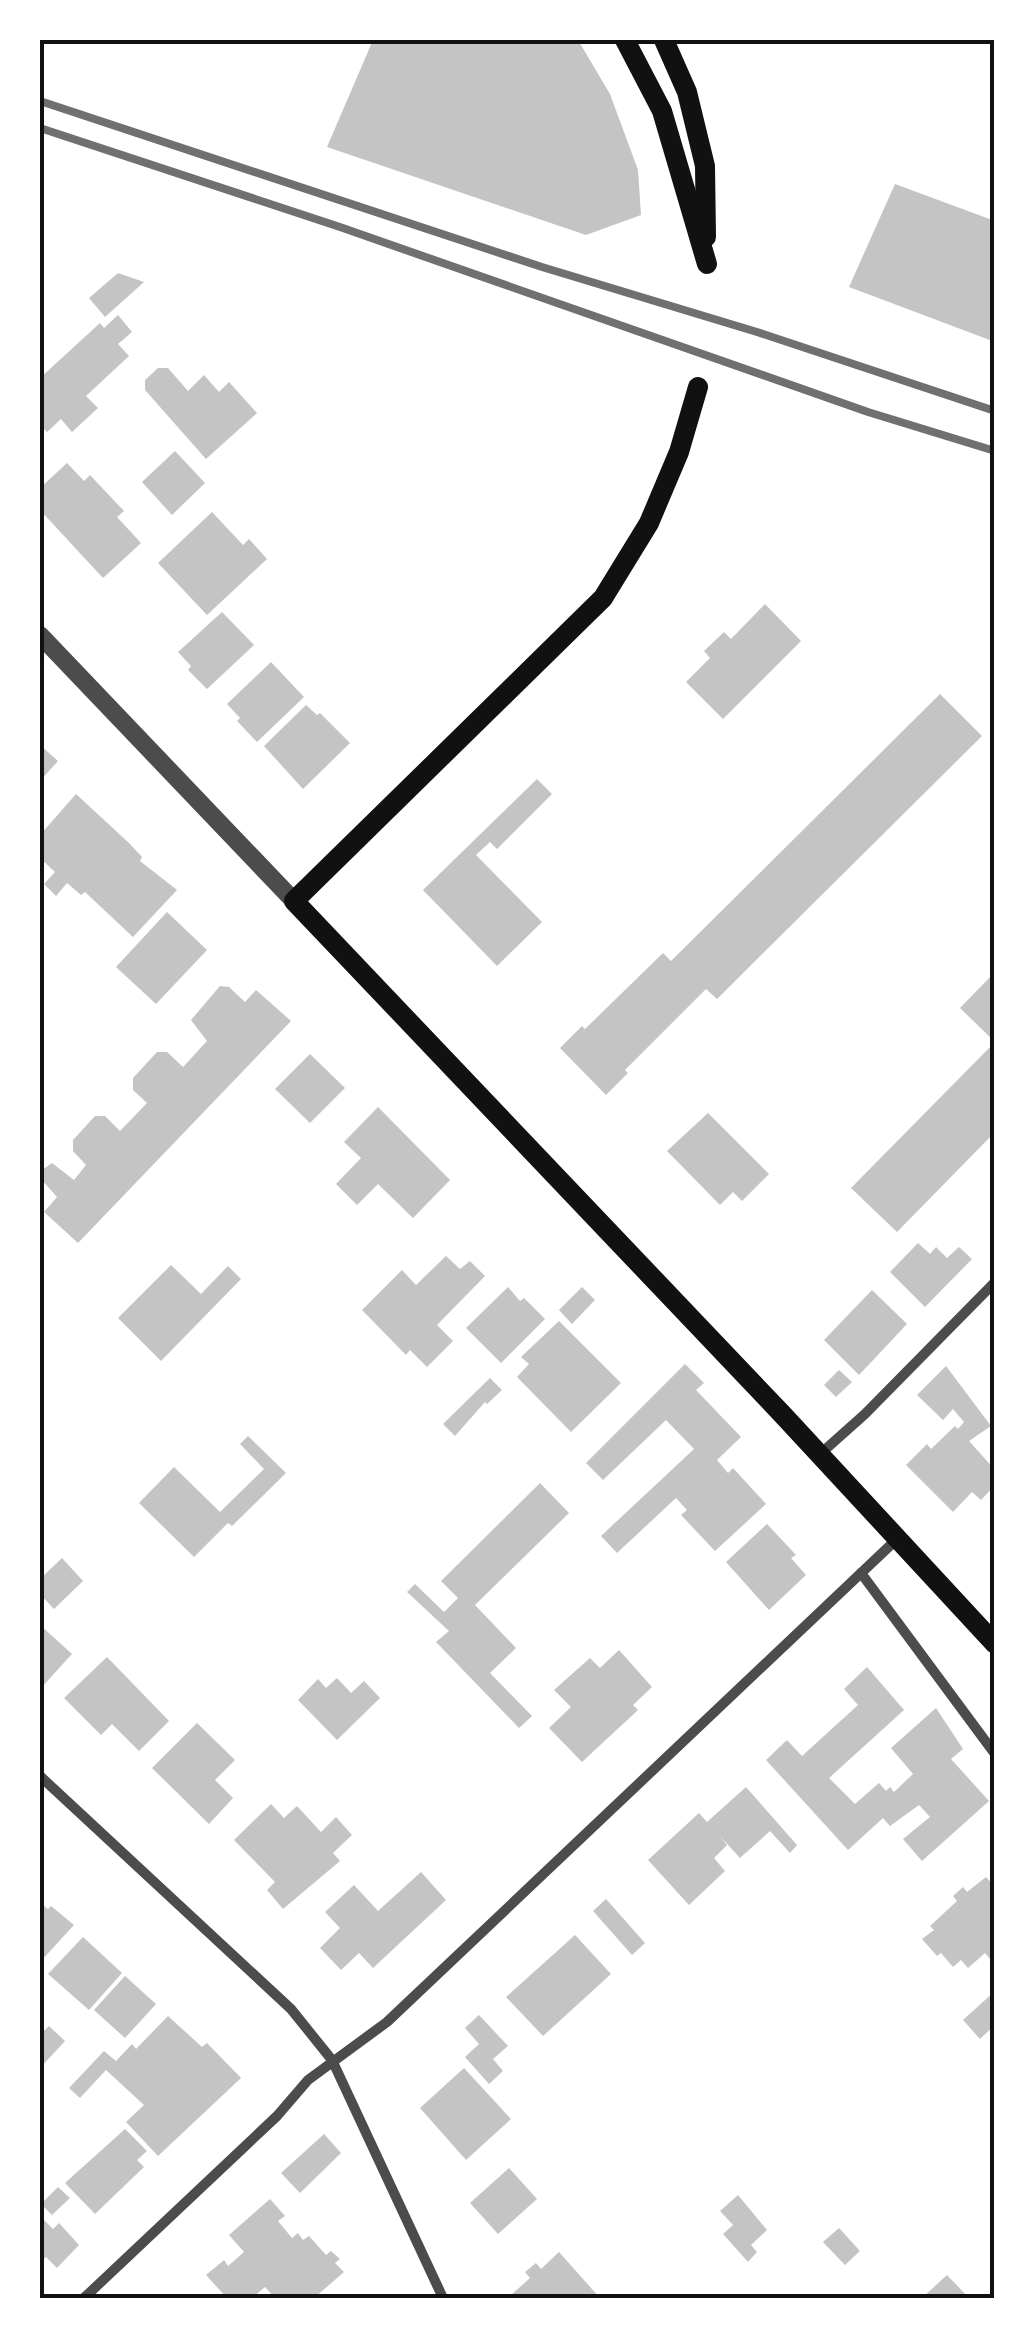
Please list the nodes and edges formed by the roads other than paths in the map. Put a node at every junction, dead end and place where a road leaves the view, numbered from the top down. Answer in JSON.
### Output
{"nodes":[{"id":1,"x":625,"y":40,"type":"edge"},
{"id":2,"x":664,"y":40,"type":"edge"},
{"id":3,"x":698,"y":387,"type":"dead end"},
{"id":4,"x":40,"y":635,"type":"edge"},
{"id":5,"x":294,"y":901,"type":"junction"},
{"id":6,"x":995,"y":1282,"type":"edge"},
{"id":7,"x":820,"y":1455,"type":"junction"},
{"id":8,"x":898,"y":1540,"type":"junction"},
{"id":9,"x":861,"y":1574,"type":"junction"},
{"id":10,"x":995,"y":1644,"type":"edge"},
{"id":11,"x":995,"y":1754,"type":"edge"},
{"id":12,"x":40,"y":1776,"type":"edge"},
{"id":13,"x":332,"y":2060,"type":"junction"},
{"id":14,"x":84,"y":2298,"type":"edge"},
{"id":15,"x":443,"y":2298,"type":"edge"}],
"edges":[{"from":1,"to":2,"type":"main road"},
{"from":3,"to":5,"type":"main road"},
{"from":4,"to":5,"type":"street"},
{"from":5,"to":7,"type":"main road"},
{"from":6,"to":7,"type":"street"},
{"from":7,"to":8,"type":"main road"},
{"from":8,"to":9,"type":"street"},
{"from":8,"to":10,"type":"main road"},
{"from":9,"to":11,"type":"street"},
{"from":9,"to":13,"type":"street"},
{"from":12,"to":13,"type":"street"},
{"from":13,"to":14,"type":"street"},
{"from":13,"to":15,"type":"street"}]}
